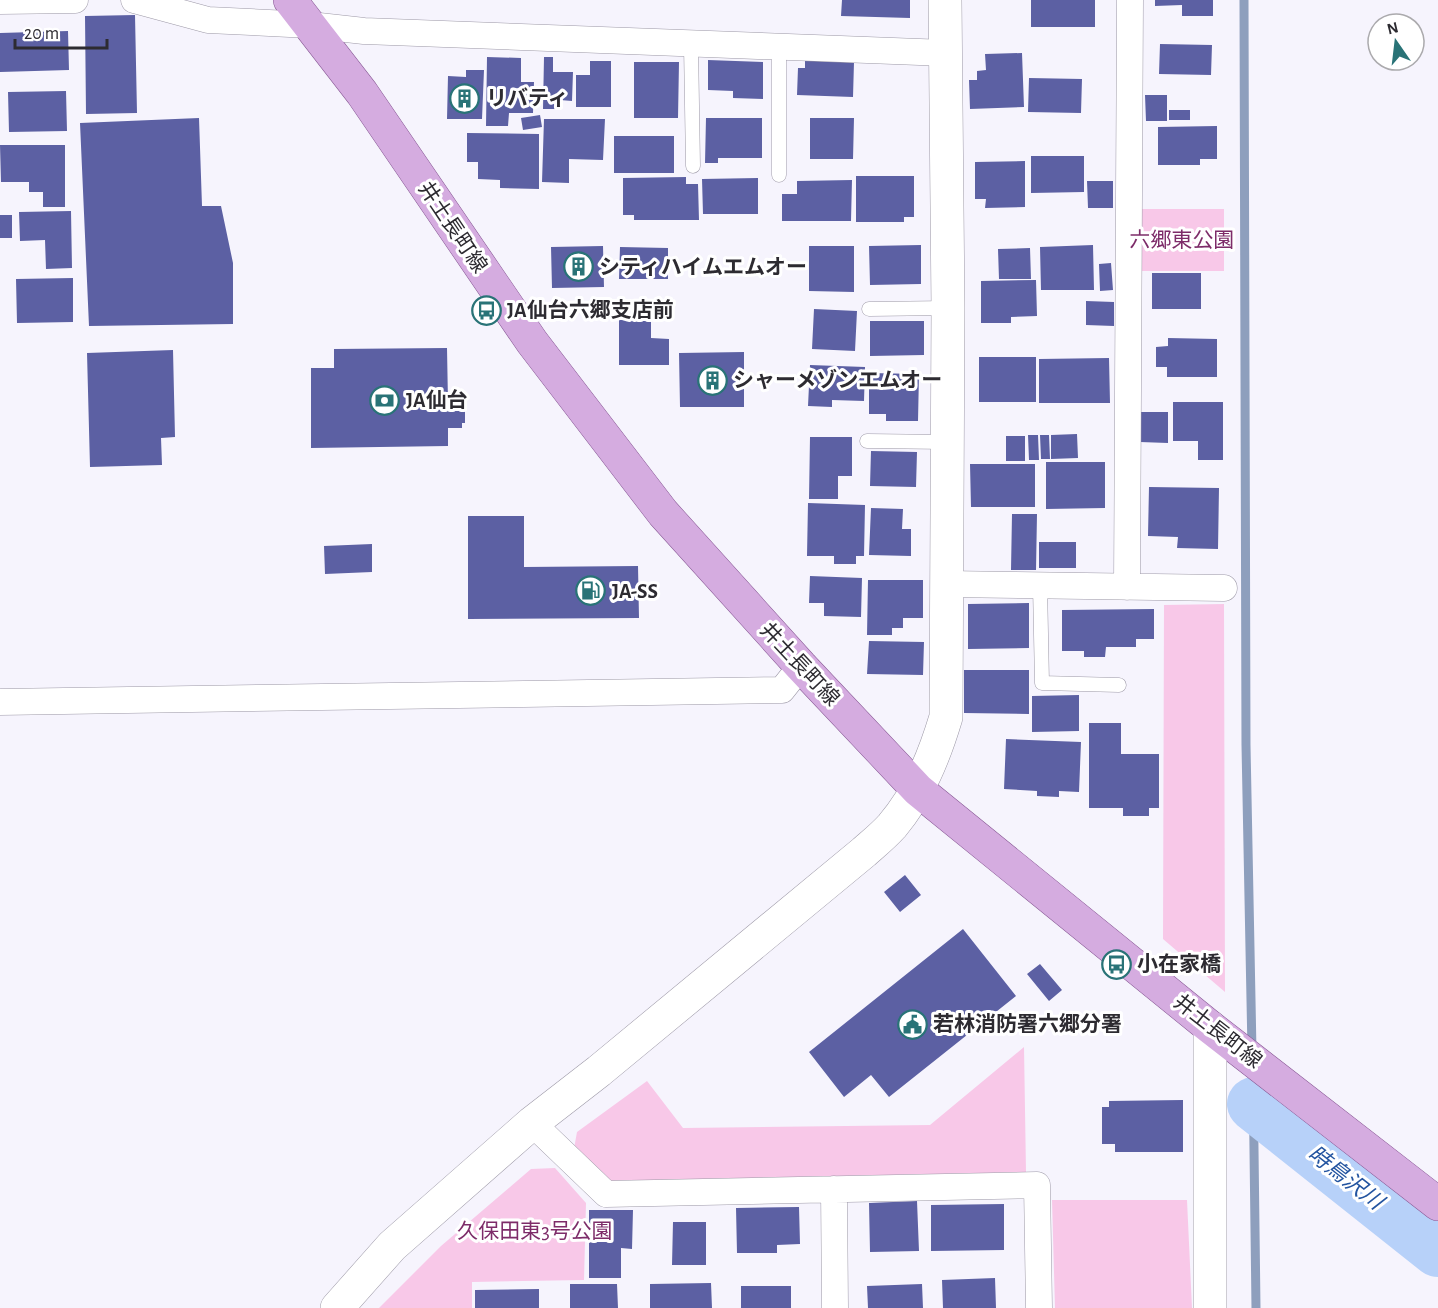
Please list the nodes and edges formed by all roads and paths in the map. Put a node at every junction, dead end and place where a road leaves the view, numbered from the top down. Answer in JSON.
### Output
{"nodes":[{"id":1,"x":75,"y":0,"type":"edge"},
{"id":2,"x":134,"y":0,"type":"edge"},
{"id":3,"x":945,"y":0,"type":"edge"},
{"id":4,"x":1130,"y":0,"type":"edge"},
{"id":5,"x":0,"y":1,"type":"edge"},
{"id":6,"x":300,"y":13,"type":"edge"},
{"id":7,"x":691,"y":45,"type":"junction"},
{"id":8,"x":779,"y":48,"type":"junction"},
{"id":9,"x":946,"y":53,"type":"junction"},
{"id":10,"x":693,"y":166,"type":"dead end"},
{"id":11,"x":779,"y":175,"type":"dead end"},
{"id":12,"x":948,"y":308,"type":"junction"},
{"id":13,"x":869,"y":309,"type":"dead end"},
{"id":14,"x":867,"y":441,"type":"dead end"},
{"id":15,"x":947,"y":442,"type":"junction"},
{"id":16,"x":945,"y":584,"type":"junction"},
{"id":17,"x":1040,"y":585,"type":"junction"},
{"id":18,"x":1127,"y":587,"type":"junction"},
{"id":19,"x":1224,"y":588,"type":"dead end"},
{"id":20,"x":801,"y":666,"type":"junction"},
{"id":21,"x":1119,"y":685,"type":"dead end"},
{"id":22,"x":0,"y":702,"type":"edge"},
{"id":23,"x":918,"y":790,"type":"junction"},
{"id":24,"x":1220,"y":1034,"type":"junction"},
{"id":25,"x":532,"y":1123,"type":"junction"},
{"id":26,"x":834,"y":1189,"type":"junction"},
{"id":27,"x":1438,"y":1204,"type":"edge"},
{"id":28,"x":337,"y":1308,"type":"edge"},
{"id":29,"x":835,"y":1308,"type":"edge"},
{"id":30,"x":1039,"y":1308,"type":"edge"},
{"id":31,"x":1210,"y":1308,"type":"edge"}],
"edges":[{"from":1,"to":5,"type":"street"},
{"from":2,"to":6,"type":"street"},
{"from":3,"to":9,"type":"street"},
{"from":4,"to":18,"type":"street"},
{"from":6,"to":7,"type":"street"},
{"from":6,"to":20,"type":"main road","name":"井土長町線"},
{"from":7,"to":8,"type":"street"},
{"from":7,"to":10,"type":"lane"},
{"from":8,"to":9,"type":"street"},
{"from":8,"to":11,"type":"lane"},
{"from":9,"to":12,"type":"street"},
{"from":12,"to":13,"type":"lane"},
{"from":12,"to":15,"type":"street"},
{"from":14,"to":15,"type":"lane"},
{"from":15,"to":16,"type":"street"},
{"from":16,"to":17,"type":"street"},
{"from":16,"to":23,"type":"street"},
{"from":17,"to":18,"type":"street"},
{"from":17,"to":21,"type":"lane"},
{"from":18,"to":19,"type":"street"},
{"from":20,"to":22,"type":"street"},
{"from":20,"to":23,"type":"main road","name":"井土長町線"},
{"from":23,"to":24,"type":"main road","name":"井土長町線"},
{"from":23,"to":25,"type":"street"},
{"from":24,"to":27,"type":"main road","name":"井土長町線"},
{"from":24,"to":31,"type":"street"},
{"from":25,"to":26,"type":"street"},
{"from":25,"to":28,"type":"street"},
{"from":26,"to":29,"type":"street"},
{"from":26,"to":30,"type":"street"}]}
